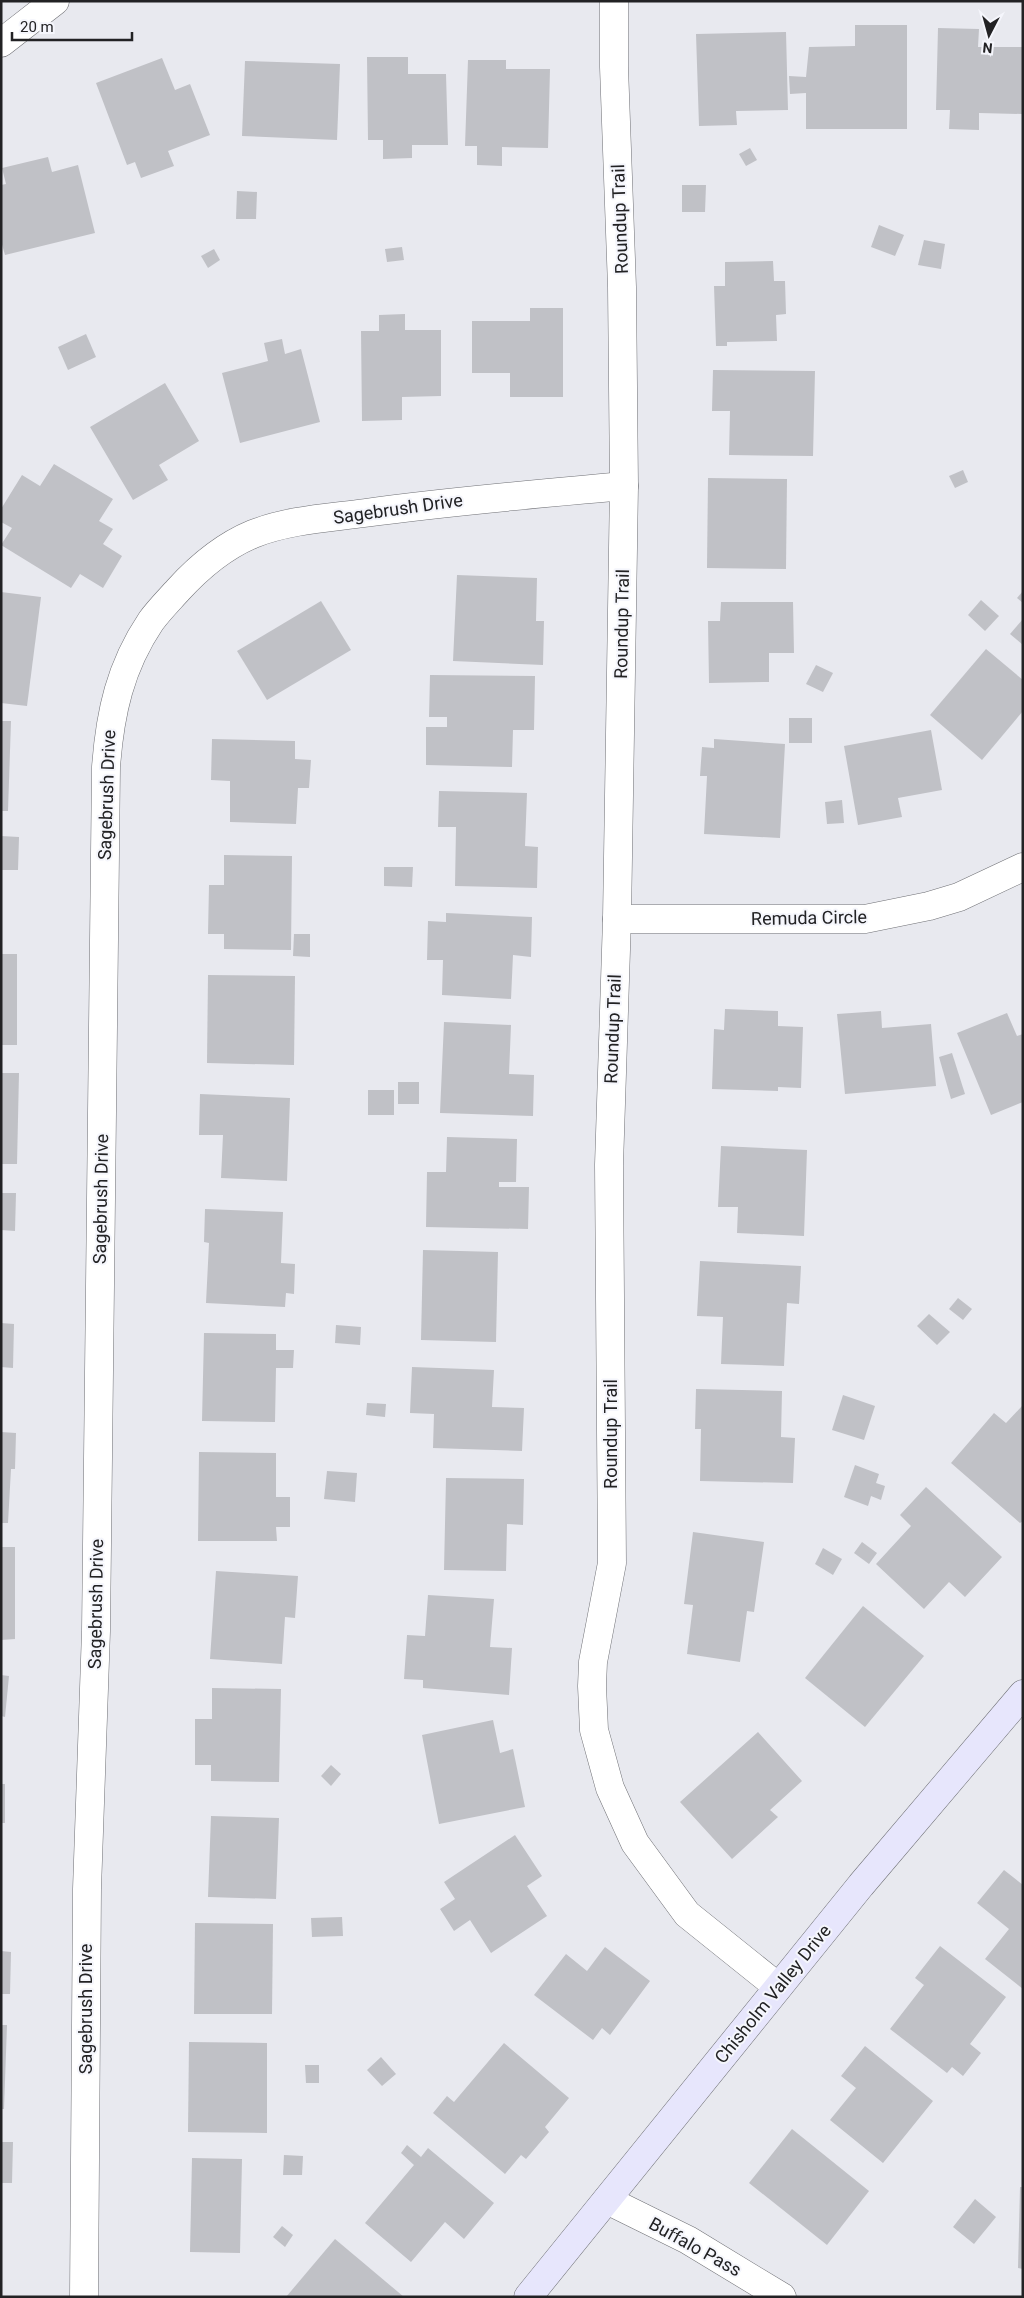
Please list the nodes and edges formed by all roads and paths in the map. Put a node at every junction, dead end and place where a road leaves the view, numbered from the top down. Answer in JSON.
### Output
{"nodes":[{"id":1,"x":55,"y":1,"type":"edge"},
{"id":2,"x":614,"y":1,"type":"edge"},
{"id":3,"x":1,"y":43,"type":"edge"},
{"id":4,"x":624,"y":486,"type":"junction"},
{"id":5,"x":1023,"y":867,"type":"edge"},
{"id":6,"x":617,"y":920,"type":"junction"},
{"id":7,"x":1023,"y":1694,"type":"edge"},
{"id":8,"x":778,"y":1988,"type":"junction"},
{"id":9,"x":607,"y":2200,"type":"junction"},
{"id":10,"x":84,"y":2297,"type":"edge"},
{"id":11,"x":528,"y":2297,"type":"edge"},
{"id":12,"x":782,"y":2297,"type":"edge"}],
"edges":[{"from":1,"to":3,"type":"street"},
{"from":2,"to":4,"type":"street","name":"Roundup Trail"},
{"from":4,"to":6,"type":"street","name":"Roundup Trail"},
{"from":4,"to":10,"type":"street","name":"Sagebrush Drive"},
{"from":5,"to":6,"type":"street","name":"Remuda Circle"},
{"from":6,"to":8,"type":"street","name":"Roundup Trail"},
{"from":7,"to":8,"type":"street","name":"Chisholm Valley Drive"},
{"from":8,"to":9,"type":"street","name":"Chisholm Valley Drive"},
{"from":9,"to":11,"type":"street","name":"Chisholm Valley Drive"},
{"from":9,"to":12,"type":"street","name":"Buffalo Pass"}]}
